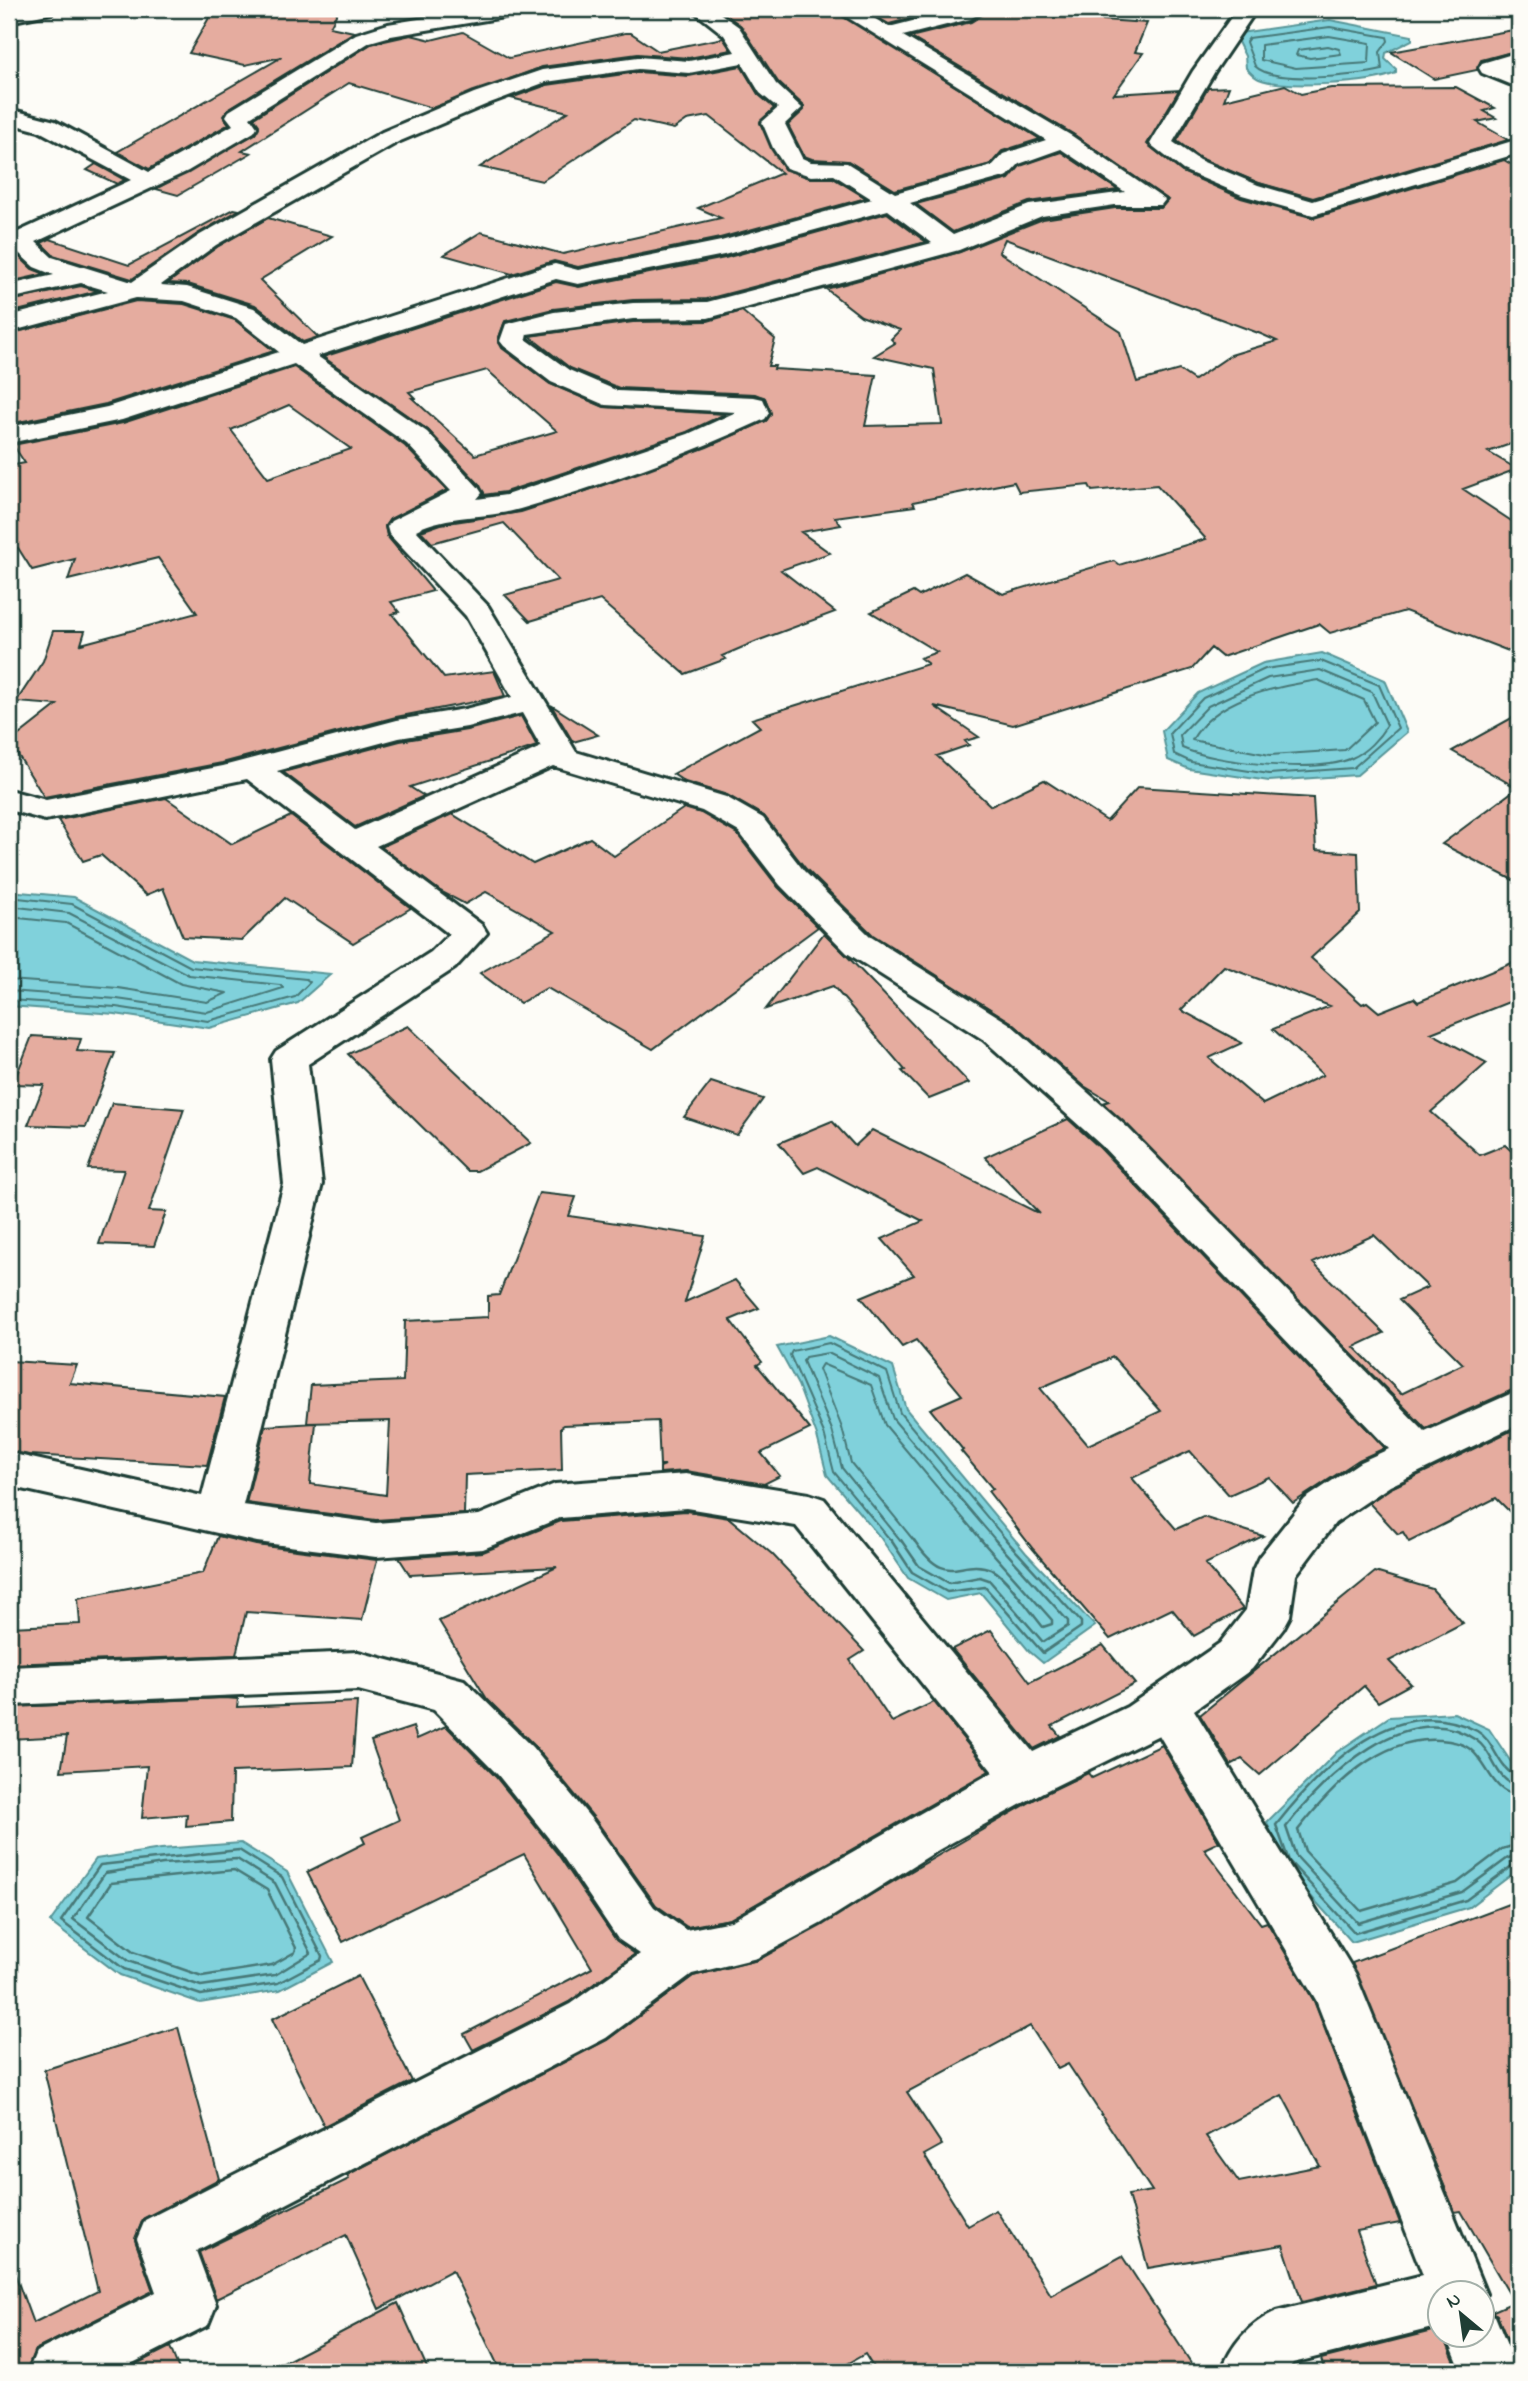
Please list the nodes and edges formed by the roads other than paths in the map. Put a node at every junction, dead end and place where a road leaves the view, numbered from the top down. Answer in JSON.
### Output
{"nodes":[{"id":1,"x":45,"y":9,"type":"edge"},
{"id":2,"x":516,"y":9,"type":"edge"},
{"id":3,"x":701,"y":9,"type":"edge"},
{"id":4,"x":845,"y":9,"type":"edge"},
{"id":5,"x":976,"y":9,"type":"edge"},
{"id":6,"x":1247,"y":9,"type":"edge"},
{"id":7,"x":9,"y":16,"type":"edge"},
{"id":8,"x":885,"y":34,"type":"junction"},
{"id":9,"x":748,"y":56,"type":"junction"},
{"id":10,"x":1519,"y":58,"type":"edge"},
{"id":11,"x":1519,"y":82,"type":"edge"},
{"id":12,"x":9,"y":116,"type":"edge"},
{"id":13,"x":1064,"y":141,"type":"junction"},
{"id":14,"x":1519,"y":146,"type":"edge"},
{"id":15,"x":148,"y":180,"type":"junction"},
{"id":16,"x":890,"y":200,"type":"junction"},
{"id":17,"x":14,"y":239,"type":"edge"},
{"id":18,"x":950,"y":245,"type":"junction"},
{"id":19,"x":81,"y":276,"type":"junction"},
{"id":20,"x":136,"y":290,"type":"junction"},
{"id":21,"x":9,"y":292,"type":"edge"},
{"id":22,"x":9,"y":324,"type":"edge"},
{"id":23,"x":297,"y":354,"type":"junction"},
{"id":24,"x":9,"y":436,"type":"edge"},
{"id":25,"x":430,"y":514,"type":"junction"},
{"id":26,"x":531,"y":701,"type":"junction"},
{"id":27,"x":559,"y":751,"type":"junction"},
{"id":28,"x":252,"y":768,"type":"junction"},
{"id":29,"x":9,"y":800,"type":"edge"},
{"id":30,"x":352,"y":844,"type":"junction"},
{"id":31,"x":1519,"y":1406,"type":"edge"},
{"id":32,"x":1419,"y":1453,"type":"junction"},
{"id":33,"x":9,"y":1470,"type":"edge"},
{"id":34,"x":218,"y":1517,"type":"junction"},
{"id":35,"x":9,"y":1686,"type":"edge"},
{"id":36,"x":1166,"y":1705,"type":"junction"},
{"id":37,"x":1026,"y":1777,"type":"junction"},
{"id":38,"x":680,"y":1954,"type":"junction"},
{"id":39,"x":1452,"y":2280,"type":"edge"},
{"id":40,"x":1426,"y":2302,"type":"edge"},
{"id":41,"x":1481,"y":2350,"type":"edge"},
{"id":42,"x":55,"y":2372,"type":"edge"},
{"id":43,"x":1249,"y":2372,"type":"edge"},
{"id":44,"x":1490,"y":2372,"type":"edge"}],
"edges":[{"from":1,"to":7,"type":"street"},
{"from":2,"to":15,"type":"street"},
{"from":3,"to":9,"type":"street"},
{"from":4,"to":8,"type":"street"},
{"from":5,"to":8,"type":"street"},
{"from":6,"to":14,"type":"street"},
{"from":8,"to":13,"type":"street"},
{"from":9,"to":16,"type":"street"},
{"from":9,"to":20,"type":"street"},
{"from":10,"to":11,"type":"street"},
{"from":12,"to":15,"type":"street"},
{"from":13,"to":16,"type":"street"},
{"from":13,"to":18,"type":"street"},
{"from":15,"to":17,"type":"street"},
{"from":16,"to":18,"type":"street"},
{"from":16,"to":23,"type":"street"},
{"from":17,"to":19,"type":"street"},
{"from":18,"to":25,"type":"street"},
{"from":19,"to":20,"type":"street"},
{"from":19,"to":21,"type":"street"},
{"from":20,"to":22,"type":"street"},
{"from":20,"to":23,"type":"street"},
{"from":23,"to":24,"type":"street"},
{"from":23,"to":25,"type":"street"},
{"from":25,"to":26,"type":"street"},
{"from":26,"to":27,"type":"street"},
{"from":26,"to":28,"type":"street"},
{"from":27,"to":30,"type":"street"},
{"from":27,"to":32,"type":"street"},
{"from":28,"to":29,"type":"street"},
{"from":28,"to":30,"type":"street"},
{"from":30,"to":34,"type":"street"},
{"from":31,"to":32,"type":"street"},
{"from":32,"to":36,"type":"street"},
{"from":33,"to":34,"type":"street"},
{"from":34,"to":37,"type":"street"},
{"from":35,"to":38,"type":"street"},
{"from":36,"to":37,"type":"street"},
{"from":36,"to":39,"type":"street"},
{"from":37,"to":38,"type":"street"},
{"from":38,"to":42,"type":"street"},
{"from":40,"to":43,"type":"street"},
{"from":41,"to":44,"type":"street"}]}
